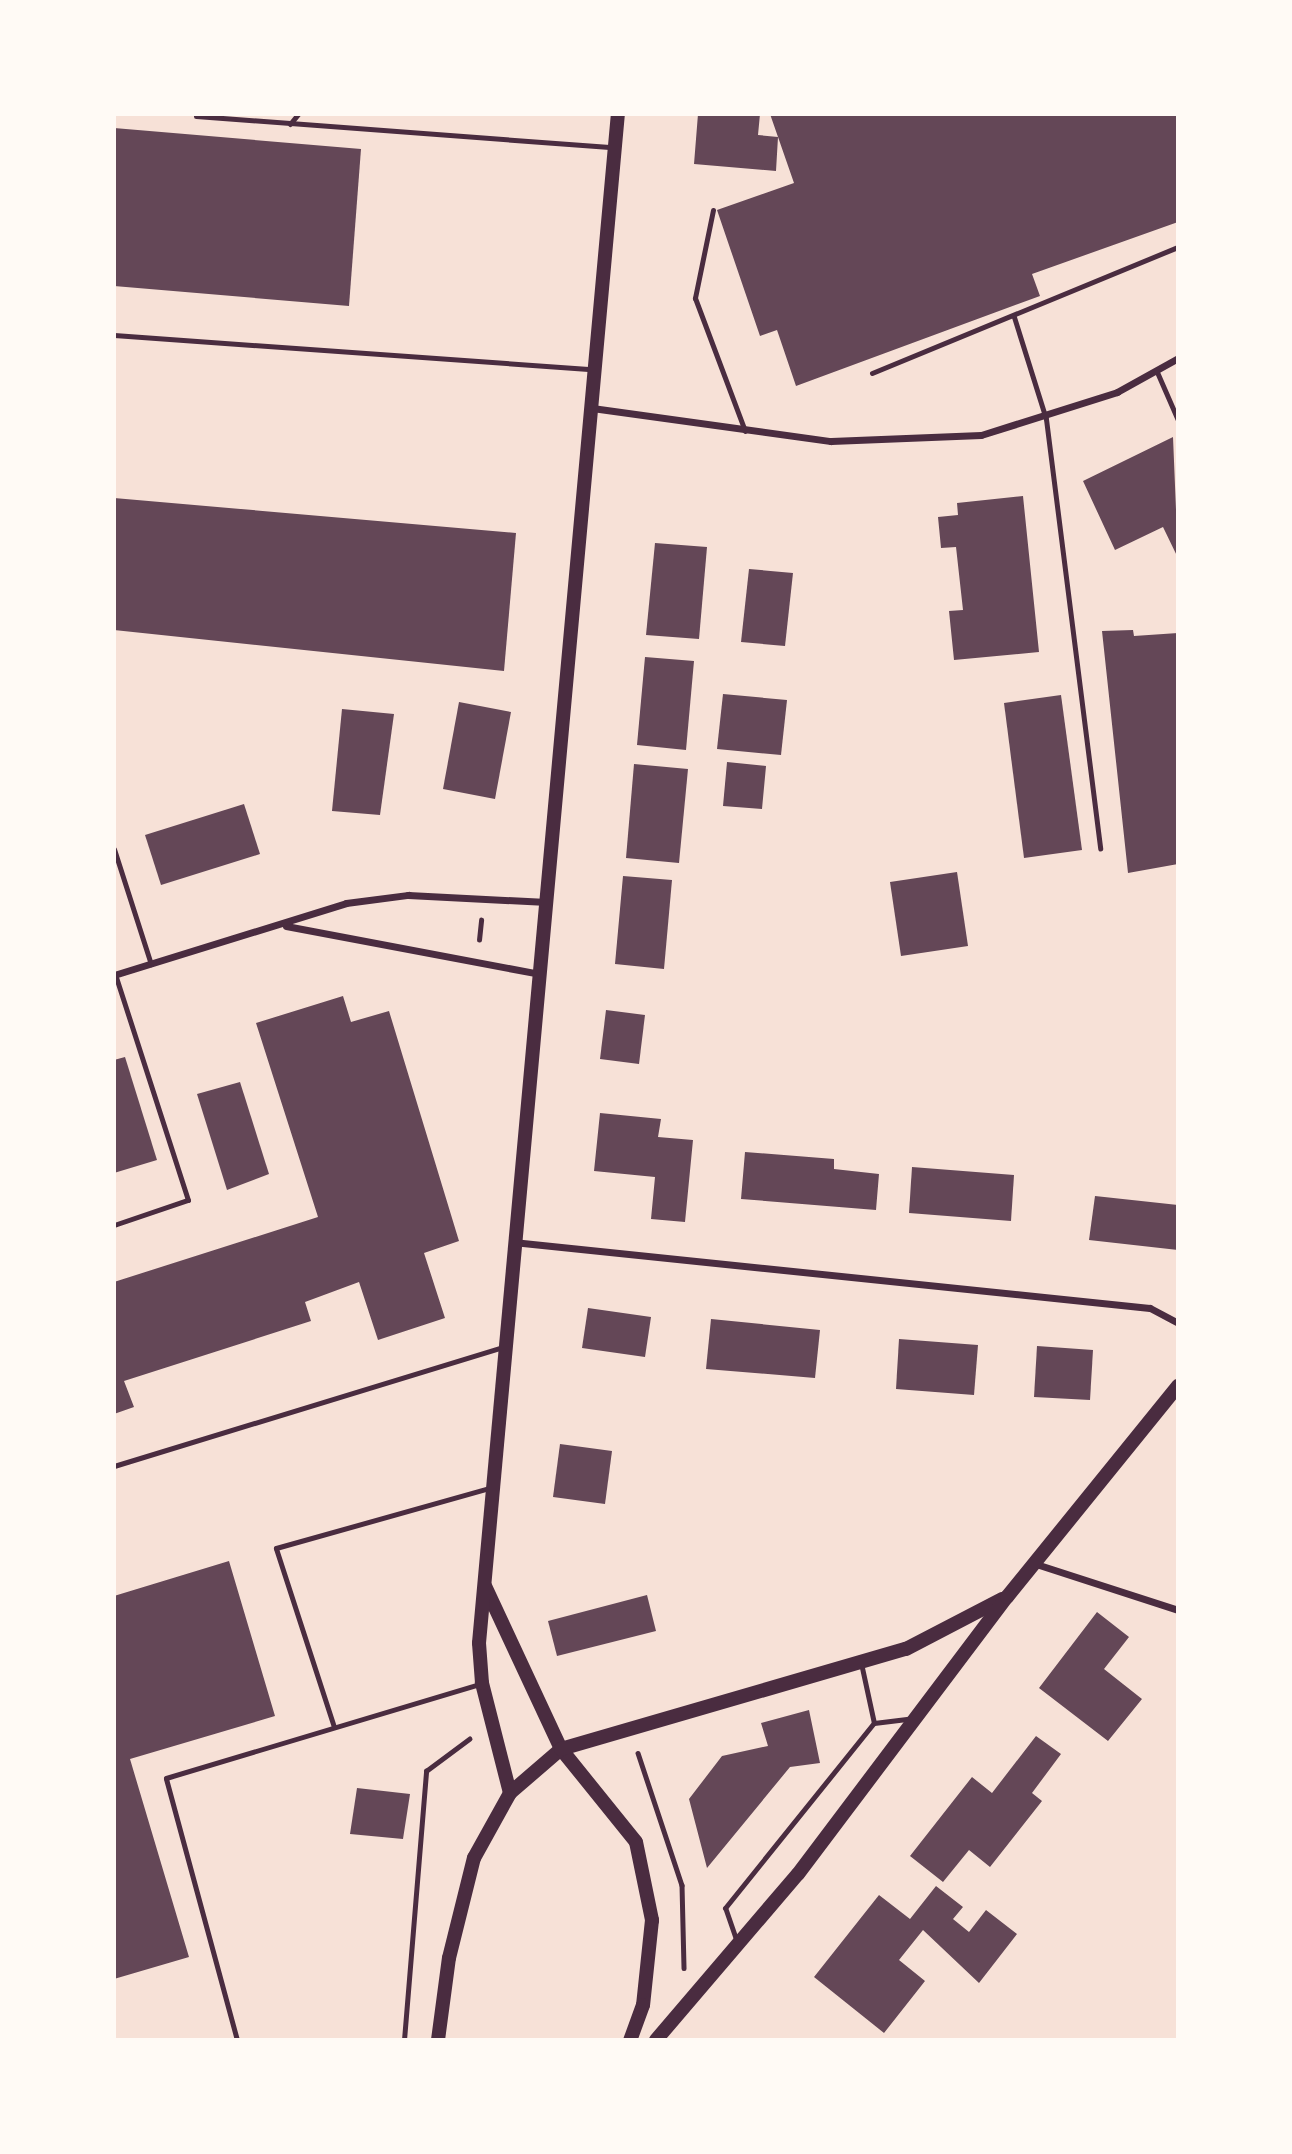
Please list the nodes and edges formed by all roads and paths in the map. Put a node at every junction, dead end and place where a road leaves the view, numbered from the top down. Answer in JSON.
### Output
{"nodes":[{"id":1,"x":298,"y":114,"type":"edge"},
{"id":2,"x":618,"y":114,"type":"edge"},
{"id":3,"x":196,"y":116,"type":"dead end"},
{"id":4,"x":290,"y":124,"type":"junction"},
{"id":5,"x":616,"y":148,"type":"junction"},
{"id":6,"x":713,"y":210,"type":"dead end"},
{"id":7,"x":1178,"y":247,"type":"edge"},
{"id":8,"x":1014,"y":317,"type":"junction"},
{"id":9,"x":114,"y":334,"type":"edge"},
{"id":10,"x":1178,"y":359,"type":"edge"},
{"id":11,"x":593,"y":369,"type":"junction"},
{"id":12,"x":1157,"y":372,"type":"junction"},
{"id":13,"x":872,"y":373,"type":"dead end"},
{"id":14,"x":590,"y":408,"type":"junction"},
{"id":15,"x":1045,"y":419,"type":"junction"},
{"id":16,"x":1178,"y":420,"type":"edge"},
{"id":17,"x":745,"y":431,"type":"junction"},
{"id":18,"x":114,"y":849,"type":"edge"},
{"id":19,"x":1100,"y":849,"type":"dead end"},
{"id":20,"x":485,"y":895,"type":"junction"},
{"id":21,"x":548,"y":902,"type":"junction"},
{"id":22,"x":286,"y":926,"type":"junction"},
{"id":23,"x":151,"y":964,"type":"junction"},
{"id":24,"x":475,"y":964,"type":"junction"},
{"id":25,"x":115,"y":974,"type":"edge"},
{"id":26,"x":540,"y":974,"type":"junction"},
{"id":27,"x":114,"y":1225,"type":"edge"},
{"id":28,"x":512,"y":1242,"type":"junction"},
{"id":29,"x":1178,"y":1323,"type":"edge"},
{"id":30,"x":504,"y":1347,"type":"junction"},
{"id":31,"x":1178,"y":1386,"type":"edge"},
{"id":32,"x":114,"y":1466,"type":"edge"},
{"id":33,"x":490,"y":1488,"type":"junction"},
{"id":34,"x":1036,"y":1564,"type":"junction"},
{"id":35,"x":485,"y":1585,"type":"junction"},
{"id":36,"x":1007,"y":1597,"type":"junction"},
{"id":37,"x":1178,"y":1610,"type":"edge"},
{"id":38,"x":861,"y":1663,"type":"junction"},
{"id":39,"x":482,"y":1683,"type":"junction"},
{"id":40,"x":922,"y":1716,"type":"junction"},
{"id":41,"x":494,"y":1721,"type":"junction"},
{"id":42,"x":874,"y":1723,"type":"junction"},
{"id":43,"x":334,"y":1727,"type":"junction"},
{"id":44,"x":561,"y":1749,"type":"junction"},
{"id":45,"x":510,"y":1793,"type":"junction"},
{"id":46,"x":738,"y":1945,"type":"junction"},
{"id":47,"x":237,"y":2040,"type":"edge"},
{"id":48,"x":404,"y":2040,"type":"edge"},
{"id":49,"x":438,"y":2040,"type":"edge"},
{"id":50,"x":630,"y":2040,"type":"edge"},
{"id":51,"x":656,"y":2040,"type":"edge"}],
"edges":[{"from":1,"to":4,"type":"lane"},
{"from":2,"to":5,"type":"main road"},
{"from":3,"to":4,"type":"lane"},
{"from":4,"to":5,"type":"lane"},
{"from":5,"to":11,"type":"main road"},
{"from":6,"to":17,"type":"lane"},
{"from":7,"to":8,"type":"lane"},
{"from":8,"to":13,"type":"lane"},
{"from":8,"to":15,"type":"lane"},
{"from":9,"to":11,"type":"lane"},
{"from":10,"to":12,"type":"street"},
{"from":11,"to":14,"type":"main road"},
{"from":12,"to":15,"type":"street"},
{"from":12,"to":16,"type":"lane"},
{"from":14,"to":17,"type":"street"},
{"from":14,"to":21,"type":"main road"},
{"from":15,"to":17,"type":"street"},
{"from":15,"to":19,"type":"lane"},
{"from":18,"to":23,"type":"lane"},
{"from":20,"to":21,"type":"street"},
{"from":20,"to":22,"type":"street"},
{"from":20,"to":24,"type":"path"},
{"from":21,"to":26,"type":"main road"},
{"from":22,"to":23,"type":"street"},
{"from":22,"to":24,"type":"street"},
{"from":23,"to":25,"type":"street"},
{"from":24,"to":26,"type":"street"},
{"from":25,"to":27,"type":"lane"},
{"from":26,"to":28,"type":"main road"},
{"from":28,"to":29,"type":"street"},
{"from":28,"to":30,"type":"main road"},
{"from":30,"to":32,"type":"lane"},
{"from":30,"to":33,"type":"main road"},
{"from":31,"to":34,"type":"main road"},
{"from":33,"to":35,"type":"main road"},
{"from":33,"to":43,"type":"lane"},
{"from":34,"to":36,"type":"main road"},
{"from":34,"to":37,"type":"street"},
{"from":35,"to":39,"type":"main road"},
{"from":35,"to":44,"type":"main road"},
{"from":36,"to":38,"type":"main road"},
{"from":36,"to":40,"type":"main road"},
{"from":38,"to":42,"type":"lane"},
{"from":38,"to":44,"type":"main road"},
{"from":39,"to":41,"type":"main road"},
{"from":39,"to":43,"type":"lane"},
{"from":40,"to":42,"type":"lane"},
{"from":40,"to":46,"type":"main road"},
{"from":41,"to":45,"type":"main road"},
{"from":41,"to":48,"type":"path"},
{"from":42,"to":46,"type":"lane"},
{"from":43,"to":47,"type":"lane"},
{"from":44,"to":45,"type":"main road"},
{"from":44,"to":50,"type":"main road"},
{"from":45,"to":49,"type":"main road"},
{"from":46,"to":51,"type":"main road"}]}
